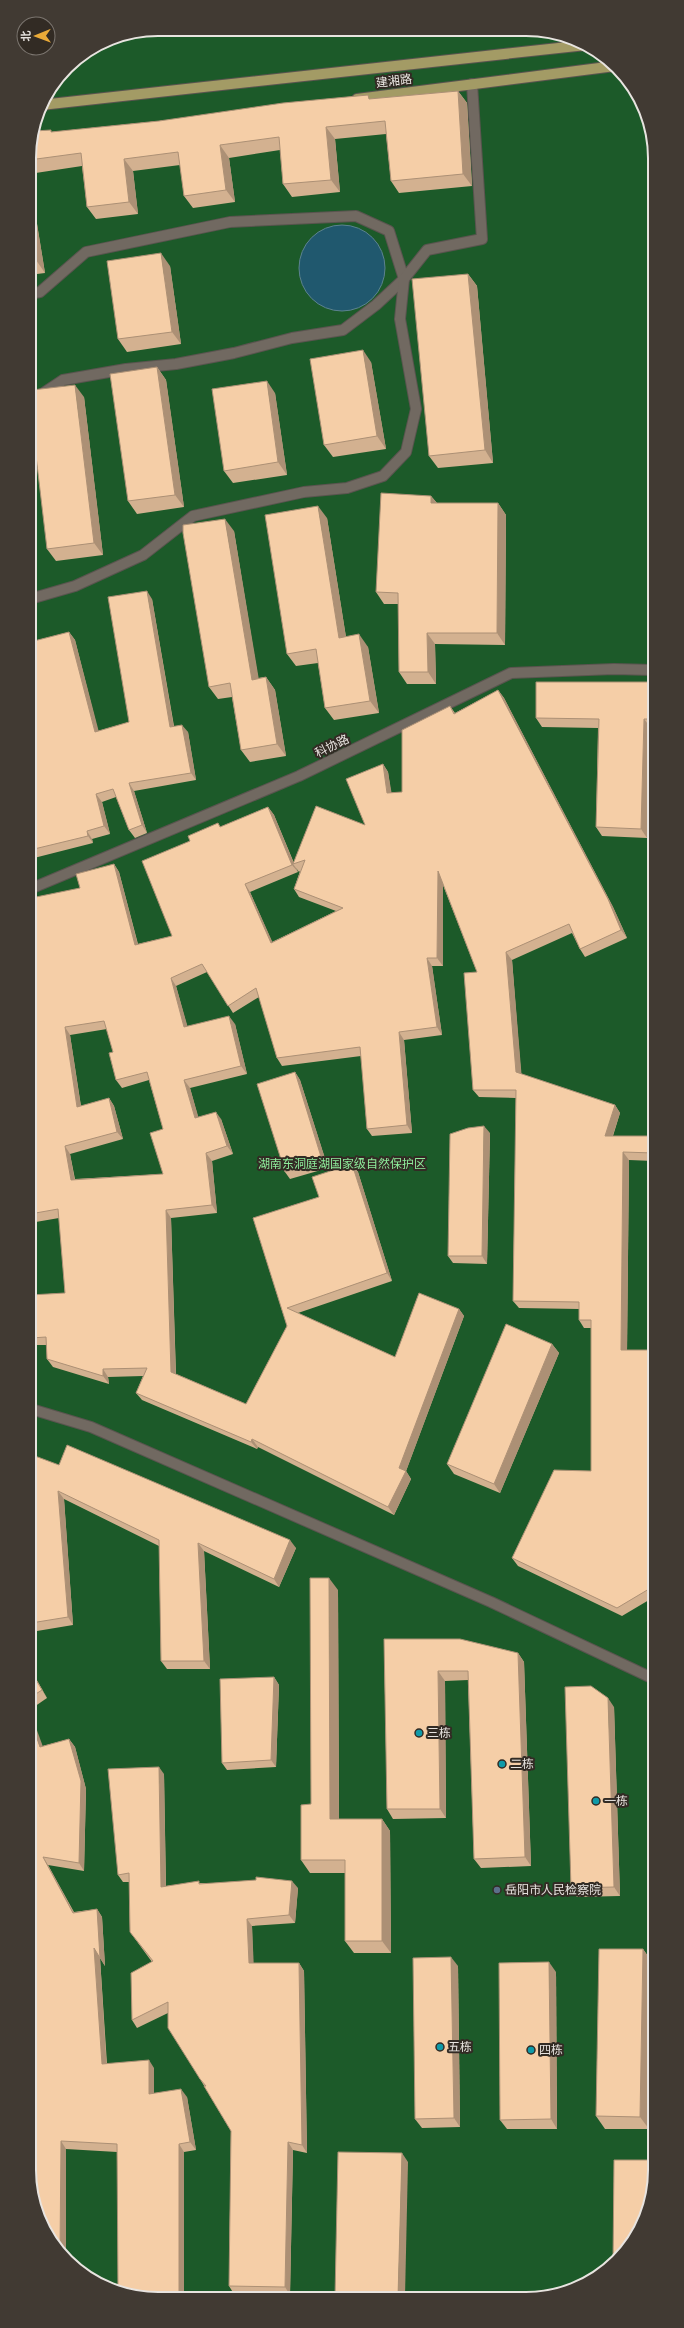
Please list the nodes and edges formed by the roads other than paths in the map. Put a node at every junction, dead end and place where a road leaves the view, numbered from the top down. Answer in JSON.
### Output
{"nodes":[{"id":1,"x":575,"y":46,"type":"edge"},
{"id":2,"x":607,"y":67,"type":"edge"},
{"id":3,"x":472,"y":84,"type":"junction"},
{"id":4,"x":346,"y":100,"type":"edge"},
{"id":5,"x":49,"y":104,"type":"edge"},
{"id":6,"x":404,"y":279,"type":"junction"},
{"id":7,"x":36,"y":293,"type":"edge"},
{"id":8,"x":36,"y":398,"type":"edge"},
{"id":9,"x":36,"y":597,"type":"edge"},
{"id":10,"x":648,"y":670,"type":"edge"},
{"id":11,"x":36,"y":886,"type":"edge"},
{"id":12,"x":36,"y":1410,"type":"edge"},
{"id":13,"x":648,"y":1676,"type":"edge"}],
"edges":[{"from":1,"to":5,"type":"main road","name":"建湘路"},
{"from":2,"to":3,"type":"main road","name":"建湘路"},
{"from":3,"to":4,"type":"main road","name":"建湘路"},
{"from":3,"to":6,"type":"street"},
{"from":6,"to":7,"type":"street"},
{"from":6,"to":8,"type":"street"},
{"from":6,"to":9,"type":"street"},
{"from":10,"to":11,"type":"street","name":"科协路"},
{"from":12,"to":13,"type":"street"}]}
